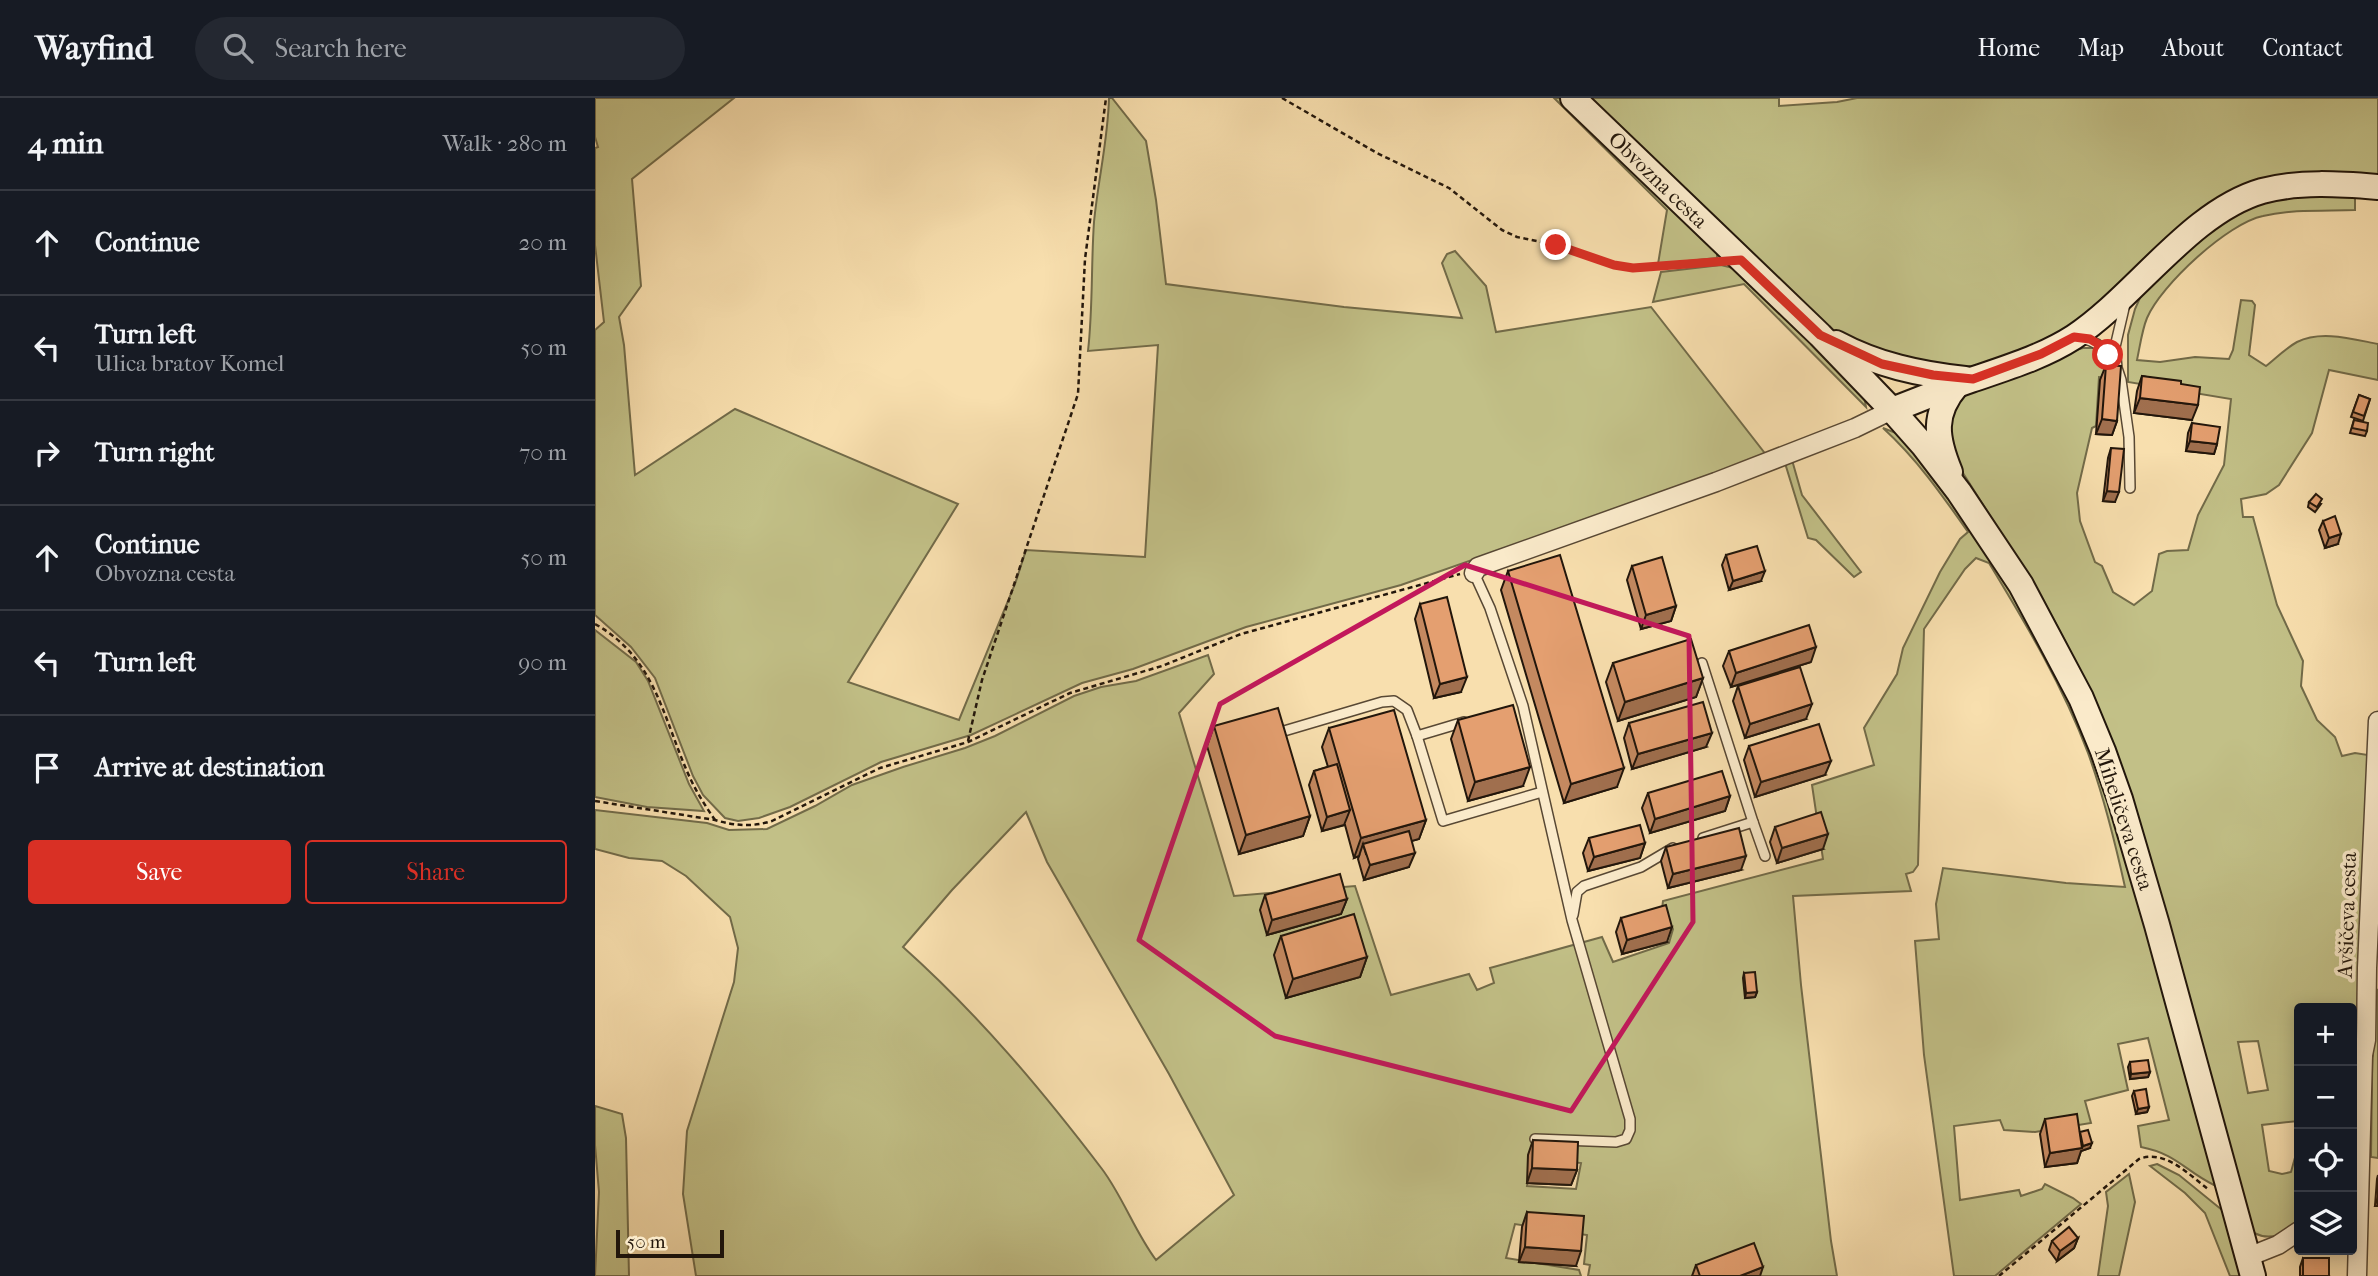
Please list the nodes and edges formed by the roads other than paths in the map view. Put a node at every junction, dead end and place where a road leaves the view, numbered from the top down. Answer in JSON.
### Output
{"nodes":[{"id":1,"x":1573,"y":98,"type":"edge"},
{"id":2,"x":2378,"y":187,"type":"edge"},
{"id":3,"x":2129,"y":292,"type":"junction"},
{"id":4,"x":1820,"y":335,"type":"junction"},
{"id":5,"x":2074,"y":337,"type":"junction"},
{"id":6,"x":2117,"y":368,"type":"junction"},
{"id":7,"x":1965,"y":382,"type":"junction"},
{"id":8,"x":1892,"y":410,"type":"junction"},
{"id":9,"x":2130,"y":488,"type":"dead end"},
{"id":10,"x":1959,"y":492,"type":"junction"},
{"id":11,"x":1474,"y":571,"type":"joint"},
{"id":12,"x":1702,"y":663,"type":"edge"},
{"id":13,"x":1523,"y":706,"type":"junction"},
{"id":14,"x":1510,"y":710,"type":"edge"},
{"id":15,"x":1470,"y":721,"type":"edge"},
{"id":16,"x":2378,"y":721,"type":"edge"},
{"id":17,"x":1284,"y":731,"type":"edge"},
{"id":18,"x":1417,"y":736,"type":"junction"},
{"id":19,"x":1542,"y":792,"type":"junction"},
{"id":20,"x":1753,"y":822,"type":"junction"},
{"id":21,"x":1693,"y":841,"type":"edge"},
{"id":22,"x":1681,"y":845,"type":"edge"},
{"id":23,"x":1765,"y":856,"type":"dead end"},
{"id":24,"x":2375,"y":874,"type":"edge"},
{"id":25,"x":1572,"y":920,"type":"junction"},
{"id":26,"x":2373,"y":968,"type":"edge"},
{"id":27,"x":2357,"y":1060,"type":"edge"},
{"id":28,"x":2357,"y":1066,"type":"edge"},
{"id":29,"x":1535,"y":1139,"type":"edge"},
{"id":30,"x":2294,"y":1234,"type":"edge"},
{"id":31,"x":2250,"y":1266,"type":"edge"},
{"id":32,"x":2357,"y":1276,"type":"edge"}],
"edges":[{"from":1,"to":4,"type":"street","name":"Obvozna cesta"},
{"from":2,"to":3,"type":"street"},
{"from":3,"to":5,"type":"street"},
{"from":3,"to":6,"type":"lane"},
{"from":4,"to":7,"type":"street"},
{"from":4,"to":8,"type":"street","name":"Obvozna cesta"},
{"from":5,"to":6,"type":"lane"},
{"from":5,"to":7,"type":"street"},
{"from":6,"to":9,"type":"lane"},
{"from":7,"to":8,"type":"street"},
{"from":7,"to":10,"type":"street"},
{"from":8,"to":10,"type":"street","name":"Miheličeva cesta"},
{"from":8,"to":11,"type":"street"},
{"from":10,"to":31,"type":"street","name":"Miheličeva cesta"},
{"from":11,"to":13,"type":"lane"},
{"from":12,"to":20,"type":"lane"},
{"from":13,"to":14,"type":"lane"},
{"from":13,"to":19,"type":"lane"},
{"from":15,"to":18,"type":"lane"},
{"from":16,"to":24,"type":"street","name":"Avšičeva cesta"},
{"from":17,"to":18,"type":"lane"},
{"from":18,"to":19,"type":"lane"},
{"from":19,"to":25,"type":"lane"},
{"from":20,"to":21,"type":"lane"},
{"from":20,"to":23,"type":"lane"},
{"from":22,"to":25,"type":"lane"},
{"from":24,"to":26,"type":"street","name":"Avšičeva cesta"},
{"from":25,"to":29,"type":"lane"},
{"from":26,"to":27,"type":"street","name":"Avšičeva cesta"},
{"from":28,"to":32,"type":"street"},
{"from":30,"to":31,"type":"street"}]}
